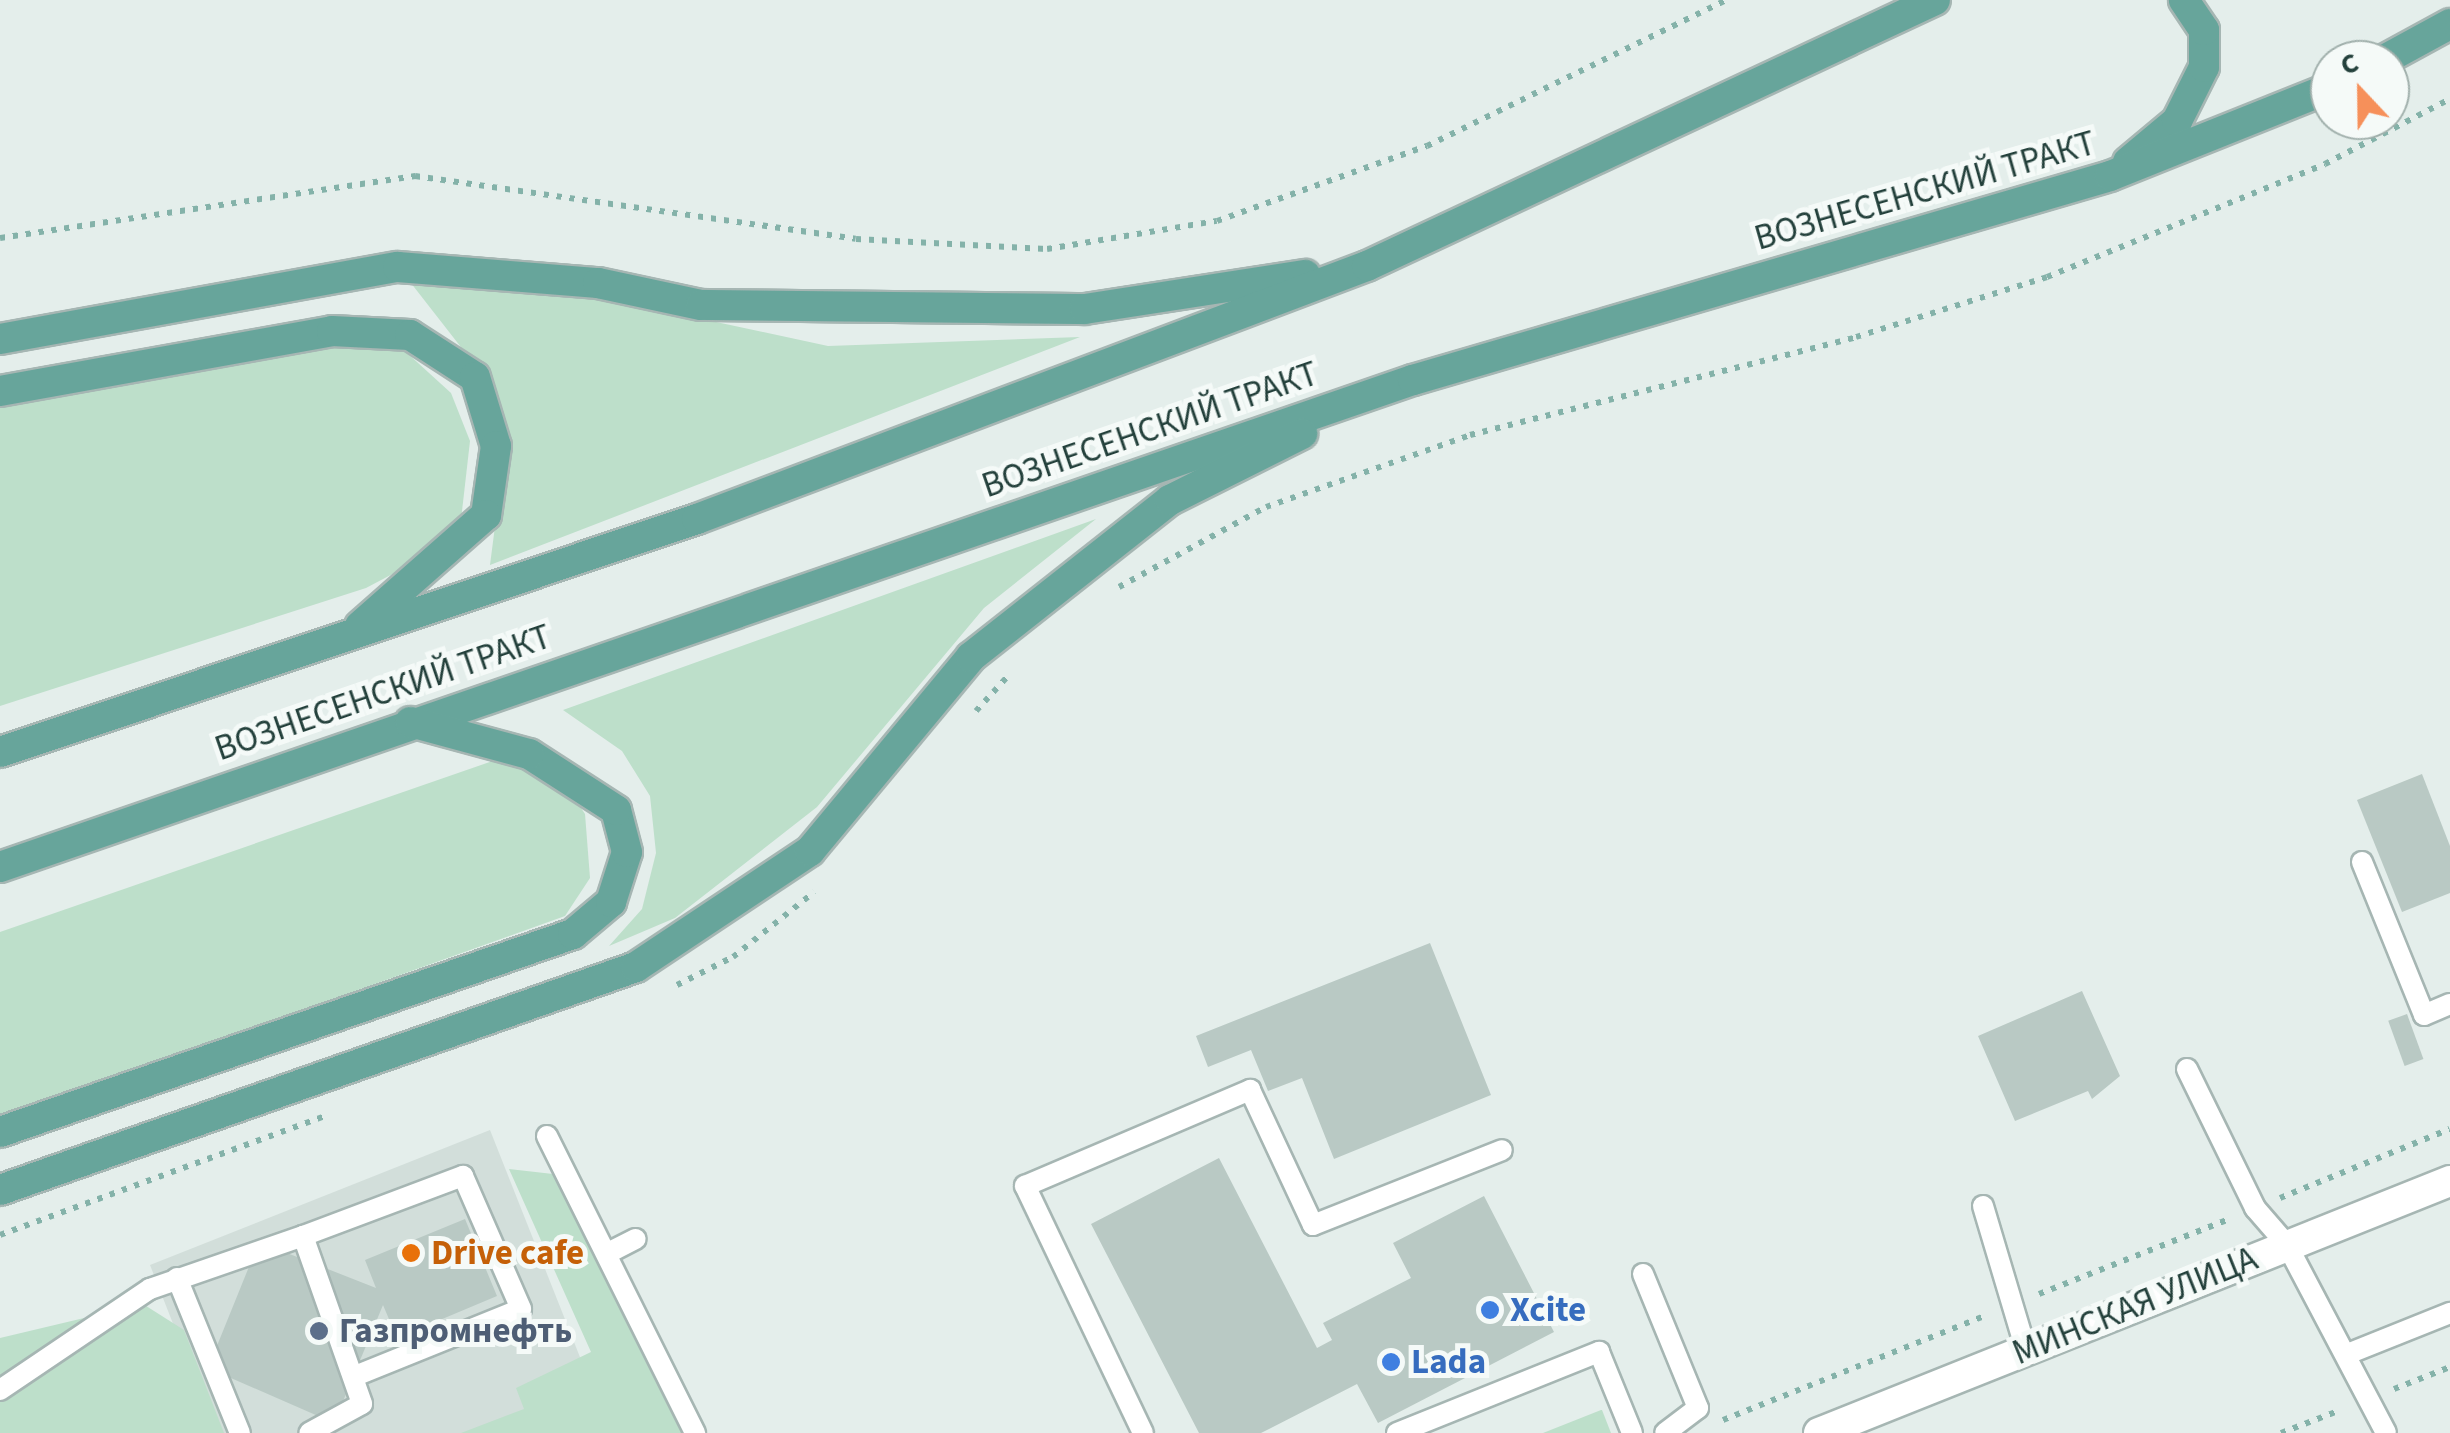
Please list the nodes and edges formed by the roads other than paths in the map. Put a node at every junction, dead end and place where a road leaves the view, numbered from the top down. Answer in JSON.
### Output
{"nodes":[{"id":1,"x":1935,"y":0,"type":"edge"},
{"id":2,"x":2184,"y":0,"type":"edge"},
{"id":3,"x":2450,"y":24,"type":"edge"},
{"id":4,"x":2410,"y":46,"type":"edge"},
{"id":5,"x":2310,"y":96,"type":"edge"},
{"id":6,"x":2110,"y":176,"type":"junction"},
{"id":7,"x":1367,"y":266,"type":"junction"},
{"id":8,"x":0,"y":339,"type":"edge"},
{"id":9,"x":1413,"y":380,"type":"junction"},
{"id":10,"x":0,"y":391,"type":"edge"},
{"id":11,"x":350,"y":636,"type":"junction"},
{"id":12,"x":410,"y":722,"type":"junction"},
{"id":13,"x":0,"y":752,"type":"edge"},
{"id":14,"x":2362,"y":862,"type":"dead end"},
{"id":15,"x":0,"y":868,"type":"edge"},
{"id":16,"x":2450,"y":1004,"type":"edge"},
{"id":17,"x":2187,"y":1068,"type":"dead end"},
{"id":18,"x":0,"y":1132,"type":"edge"},
{"id":19,"x":548,"y":1136,"type":"dead end"},
{"id":20,"x":1502,"y":1150,"type":"dead end"},
{"id":21,"x":2450,"y":1181,"type":"edge"},
{"id":22,"x":0,"y":1190,"type":"edge"},
{"id":23,"x":1984,"y":1206,"type":"dead end"},
{"id":24,"x":303,"y":1236,"type":"junction"},
{"id":25,"x":636,"y":1239,"type":"dead end"},
{"id":26,"x":2288,"y":1245,"type":"junction"},
{"id":27,"x":608,"y":1253,"type":"junction"},
{"id":28,"x":1643,"y":1274,"type":"dead end"},
{"id":29,"x":177,"y":1278,"type":"junction"},
{"id":30,"x":2450,"y":1313,"type":"edge"},
{"id":31,"x":2026,"y":1350,"type":"junction"},
{"id":32,"x":2350,"y":1353,"type":"junction"},
{"id":33,"x":353,"y":1377,"type":"junction"},
{"id":34,"x":0,"y":1390,"type":"edge"},
{"id":35,"x":240,"y":1433,"type":"edge"},
{"id":36,"x":309,"y":1433,"type":"edge"},
{"id":37,"x":694,"y":1433,"type":"edge"},
{"id":38,"x":1143,"y":1433,"type":"edge"},
{"id":39,"x":1397,"y":1433,"type":"edge"},
{"id":40,"x":1632,"y":1433,"type":"edge"},
{"id":41,"x":1665,"y":1433,"type":"edge"},
{"id":42,"x":1820,"y":1433,"type":"edge"},
{"id":43,"x":2386,"y":1433,"type":"edge"}],
"edges":[{"from":1,"to":7,"type":"main road","name":"ВОЗНЕСЕНСКИЙ ТРАКТ"},
{"from":2,"to":6,"type":"main road"},
{"from":3,"to":4,"type":"main road"},
{"from":5,"to":6,"type":"main road","name":"ВОЗНЕСЕНСКИЙ ТРАКТ"},
{"from":6,"to":9,"type":"main road","name":"ВОЗНЕСЕНСКИЙ ТРАКТ"},
{"from":7,"to":8,"type":"main road"},
{"from":7,"to":11,"type":"main road","name":"ВОЗНЕСЕНСКИЙ ТРАКТ"},
{"from":9,"to":12,"type":"main road","name":"ВОЗНЕСЕНСКИЙ ТРАКТ"},
{"from":9,"to":22,"type":"main road"},
{"from":10,"to":11,"type":"main road"},
{"from":11,"to":13,"type":"main road","name":"ВОЗНЕСЕНСКИЙ ТРАКТ"},
{"from":12,"to":15,"type":"main road","name":"ВОЗНЕСЕНСКИЙ ТРАКТ"},
{"from":12,"to":18,"type":"main road"},
{"from":14,"to":16,"type":"lane"},
{"from":17,"to":26,"type":"lane"},
{"from":19,"to":27,"type":"lane"},
{"from":20,"to":38,"type":"lane"},
{"from":21,"to":26,"type":"street","name":"МИНСКАЯ УЛИЦА"},
{"from":23,"to":31,"type":"lane"},
{"from":24,"to":29,"type":"lane"},
{"from":24,"to":33,"type":"lane"},
{"from":24,"to":33,"type":"lane"},
{"from":25,"to":27,"type":"lane"},
{"from":26,"to":31,"type":"street","name":"МИНСКАЯ УЛИЦА"},
{"from":26,"to":32,"type":"lane"},
{"from":27,"to":37,"type":"lane"},
{"from":28,"to":41,"type":"lane"},
{"from":29,"to":34,"type":"lane"},
{"from":29,"to":35,"type":"lane"},
{"from":30,"to":32,"type":"lane"},
{"from":31,"to":42,"type":"street","name":"МИНСКАЯ УЛИЦА"},
{"from":32,"to":43,"type":"lane"},
{"from":33,"to":36,"type":"lane"},
{"from":39,"to":40,"type":"lane"}]}
